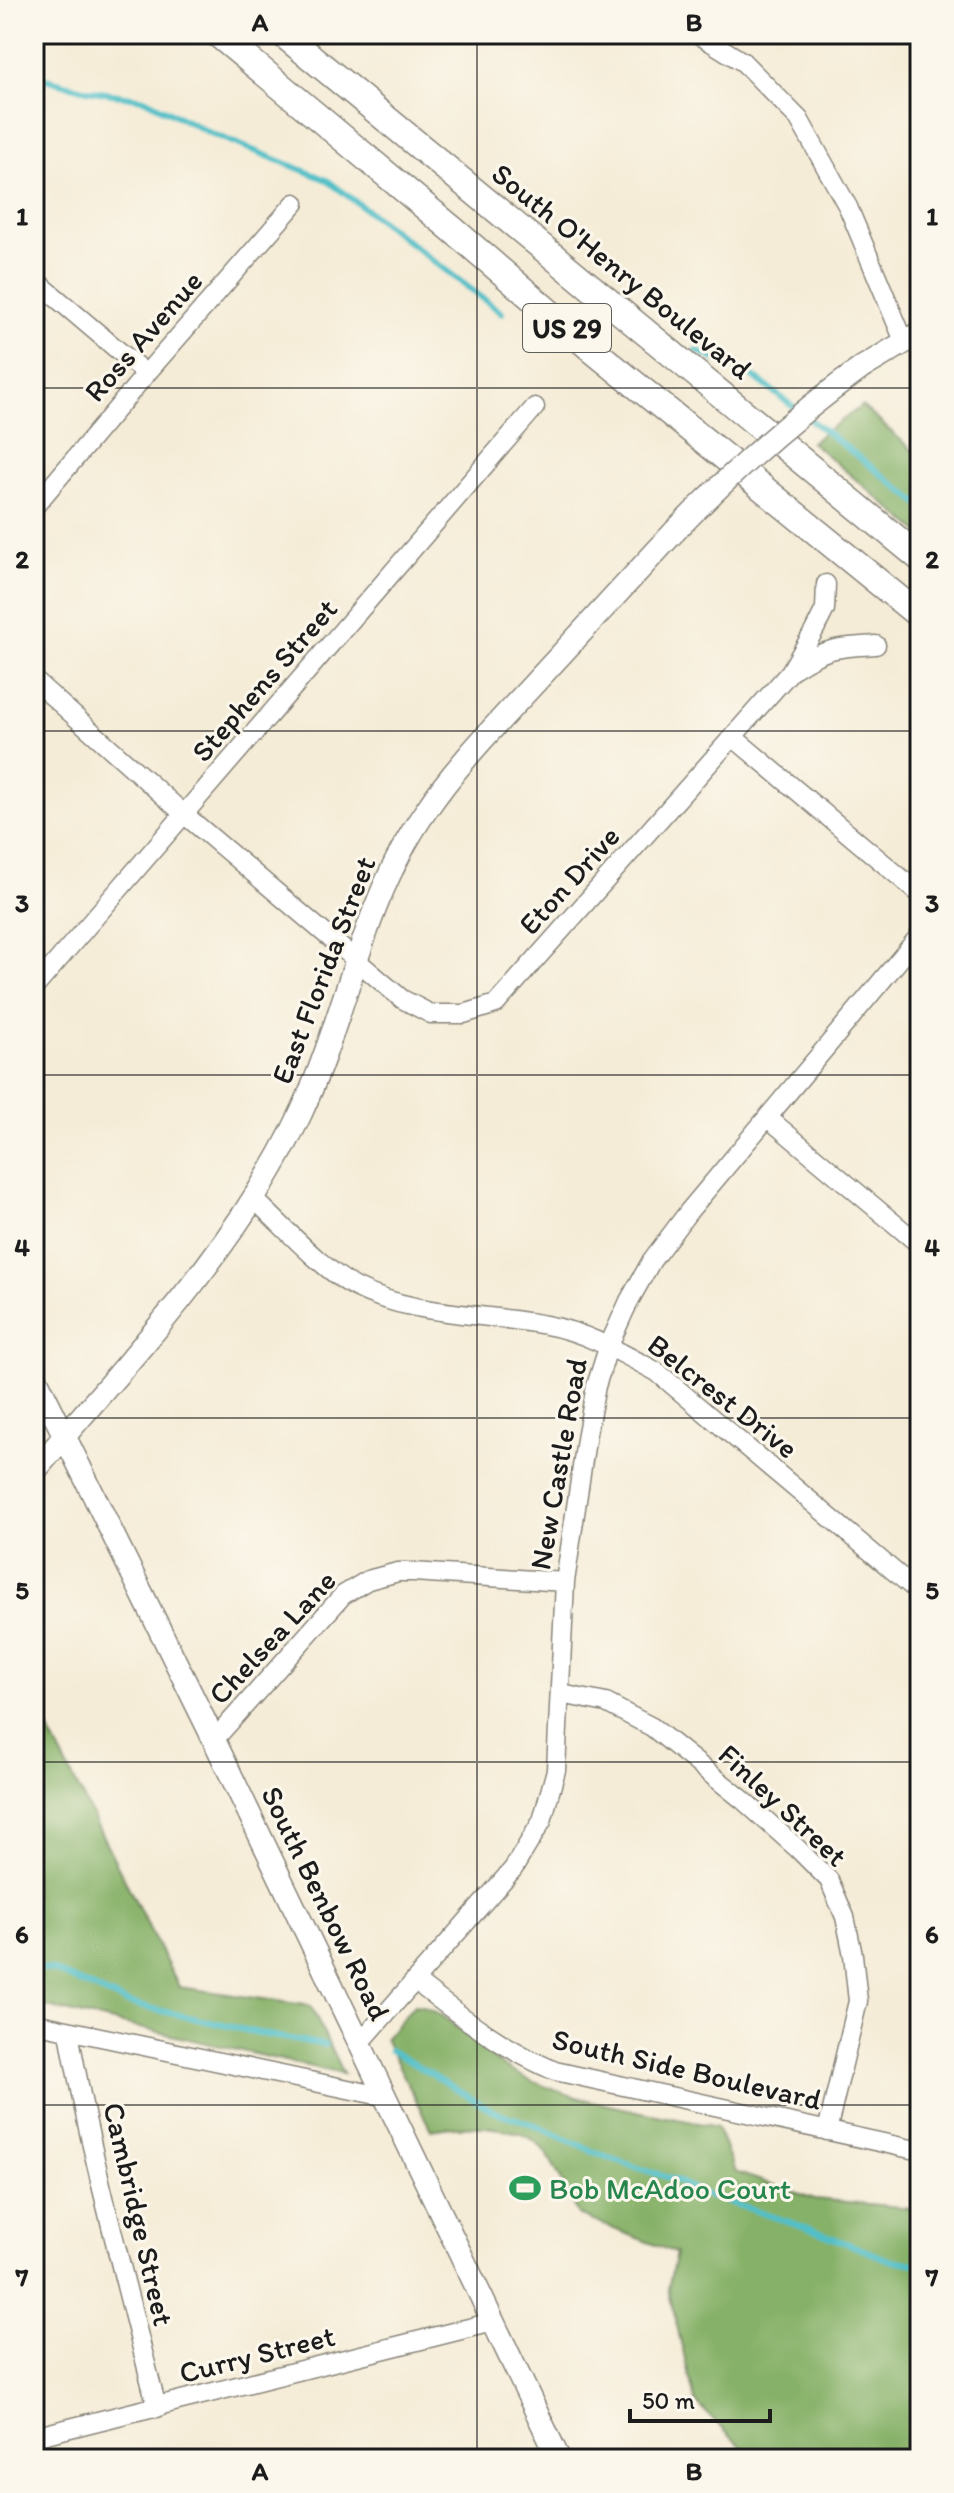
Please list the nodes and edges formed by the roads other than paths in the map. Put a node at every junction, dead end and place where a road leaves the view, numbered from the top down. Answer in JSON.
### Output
{"nodes":[{"id":1,"x":218,"y":34,"type":"edge"},
{"id":2,"x":283,"y":34,"type":"edge"},
{"id":3,"x":698,"y":34,"type":"edge"},
{"id":4,"x":295,"y":203,"type":"dead end"},
{"id":5,"x":34,"y":279,"type":"edge"},
{"id":6,"x":912,"y":337,"type":"edge"},
{"id":7,"x":146,"y":374,"type":"junction"},
{"id":8,"x":535,"y":407,"type":"dead end"},
{"id":9,"x":34,"y":507,"type":"edge"},
{"id":10,"x":920,"y":558,"type":"edge"},
{"id":11,"x":826,"y":584,"type":"dead end"},
{"id":12,"x":920,"y":616,"type":"edge"},
{"id":13,"x":876,"y":645,"type":"dead end"},
{"id":14,"x":790,"y":672,"type":"junction"},
{"id":15,"x":34,"y":680,"type":"edge"},
{"id":16,"x":733,"y":737,"type":"junction"},
{"id":17,"x":185,"y":815,"type":"junction"},
{"id":18,"x":920,"y":894,"type":"edge"},
{"id":19,"x":920,"y":935,"type":"edge"},
{"id":20,"x":355,"y":959,"type":"junction"},
{"id":21,"x":34,"y":988,"type":"edge"},
{"id":22,"x":768,"y":1118,"type":"junction"},
{"id":23,"x":254,"y":1199,"type":"junction"},
{"id":24,"x":920,"y":1245,"type":"edge"},
{"id":25,"x":609,"y":1345,"type":"junction"},
{"id":26,"x":34,"y":1374,"type":"edge"},
{"id":27,"x":64,"y":1436,"type":"junction"},
{"id":28,"x":34,"y":1472,"type":"edge"},
{"id":29,"x":565,"y":1582,"type":"junction"},
{"id":30,"x":920,"y":1593,"type":"edge"},
{"id":31,"x":561,"y":1694,"type":"junction"},
{"id":32,"x":214,"y":1740,"type":"junction"},
{"id":33,"x":415,"y":1981,"type":"junction"},
{"id":34,"x":34,"y":2023,"type":"edge"},
{"id":35,"x":69,"y":2032,"type":"junction"},
{"id":36,"x":360,"y":2043,"type":"junction"},
{"id":37,"x":386,"y":2097,"type":"junction"},
{"id":38,"x":827,"y":2131,"type":"junction"},
{"id":39,"x":920,"y":2151,"type":"edge"},
{"id":40,"x":493,"y":2322,"type":"junction"},
{"id":41,"x":157,"y":2408,"type":"junction"},
{"id":42,"x":34,"y":2437,"type":"edge"},
{"id":43,"x":559,"y":2459,"type":"edge"}],
"edges":[{"from":1,"to":12,"type":"highway","number":"US 29"},
{"from":2,"to":10,"type":"highway","name":"South O'Henry Boulevard","number":"US 29"},
{"from":3,"to":6,"type":"street"},
{"from":4,"to":7,"type":"street","name":"Ross Avenue"},
{"from":5,"to":7,"type":"street"},
{"from":6,"to":20,"type":"main road","name":"East Florida Street","bridge":true},
{"from":7,"to":9,"type":"street","name":"Ross Avenue"},
{"from":8,"to":17,"type":"street","name":"Stephens Street"},
{"from":11,"to":14,"type":"street","name":"Eton Drive"},
{"from":13,"to":14,"type":"street","name":"Eton Drive"},
{"from":14,"to":16,"type":"street","name":"Eton Drive"},
{"from":15,"to":17,"type":"street","name":"Eton Drive"},
{"from":16,"to":18,"type":"street"},
{"from":16,"to":20,"type":"street","name":"Eton Drive"},
{"from":17,"to":20,"type":"street","name":"Eton Drive"},
{"from":17,"to":21,"type":"street","name":"Stephens Street"},
{"from":19,"to":22,"type":"street","name":"New Castle Road"},
{"from":20,"to":23,"type":"main road","name":"East Florida Street"},
{"from":22,"to":24,"type":"street"},
{"from":22,"to":25,"type":"street","name":"New Castle Road"},
{"from":23,"to":25,"type":"street","name":"Belcrest Drive"},
{"from":23,"to":27,"type":"main road","name":"East Florida Street"},
{"from":25,"to":29,"type":"street","name":"New Castle Road"},
{"from":25,"to":30,"type":"street","name":"Belcrest Drive"},
{"from":26,"to":27,"type":"main road","name":"South Benbow Road"},
{"from":27,"to":28,"type":"main road","name":"East Florida Street"},
{"from":27,"to":32,"type":"main road","name":"South Benbow Road"},
{"from":29,"to":31,"type":"street","name":"New Castle Road"},
{"from":29,"to":32,"type":"street","name":"Chelsea Lane"},
{"from":31,"to":33,"type":"street","name":"New Castle Road"},
{"from":31,"to":38,"type":"street","name":"Finley Street"},
{"from":32,"to":36,"type":"main road","name":"South Benbow Road"},
{"from":33,"to":36,"type":"street","name":"New Castle Road"},
{"from":33,"to":38,"type":"street","name":"South Side Boulevard"},
{"from":34,"to":35,"type":"street"},
{"from":35,"to":37,"type":"street"},
{"from":35,"to":41,"type":"street","name":"Cambridge Street"},
{"from":36,"to":37,"type":"main road","name":"South Benbow Road"},
{"from":37,"to":40,"type":"main road","name":"South Benbow Road"},
{"from":38,"to":39,"type":"street","name":"South Side Boulevard"},
{"from":40,"to":41,"type":"street","name":"Curry Street"},
{"from":40,"to":43,"type":"main road","name":"South Benbow Road"},
{"from":41,"to":42,"type":"street","name":"Curry Street"}]}
